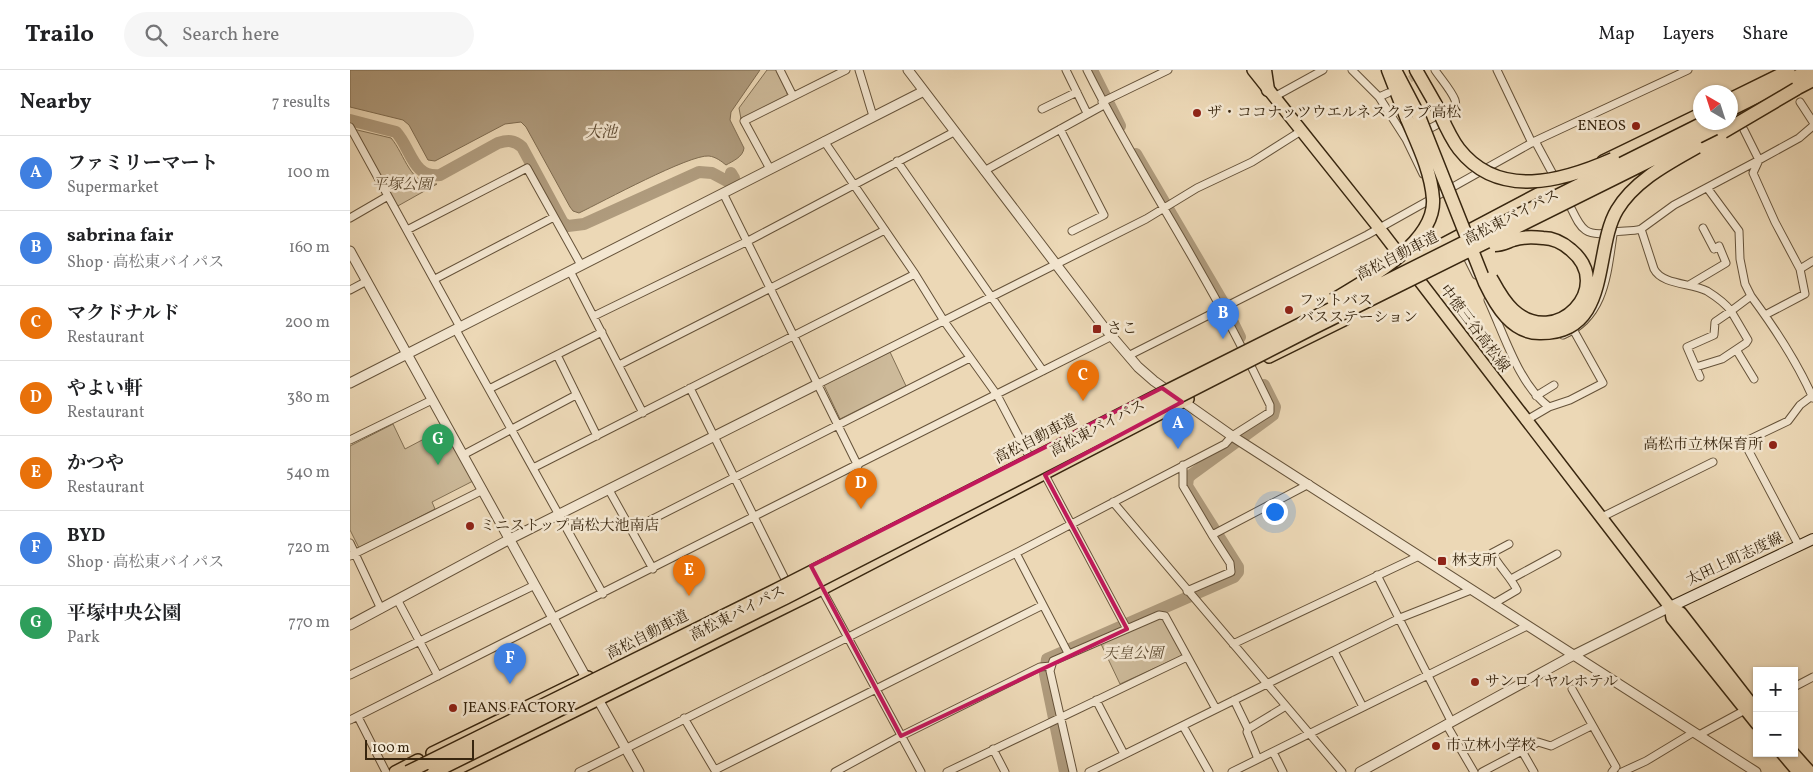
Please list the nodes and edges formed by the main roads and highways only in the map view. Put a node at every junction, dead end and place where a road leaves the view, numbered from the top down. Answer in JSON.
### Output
{"nodes":[{"id":1,"x":1253,"y":70,"type":"edge"},
{"id":2,"x":1265,"y":70,"type":"edge"},
{"id":3,"x":1388,"y":70,"type":"edge"},
{"id":4,"x":1395,"y":70,"type":"edge"},
{"id":5,"x":1404,"y":70,"type":"edge"},
{"id":6,"x":1416,"y":70,"type":"edge"},
{"id":7,"x":1789,"y":70,"type":"edge"},
{"id":8,"x":1810,"y":70,"type":"edge"},
{"id":9,"x":1813,"y":80,"type":"edge"},
{"id":10,"x":1813,"y":86,"type":"edge"},
{"id":11,"x":1796,"y":88,"type":"junction"},
{"id":12,"x":1271,"y":93,"type":"junction"},
{"id":13,"x":1738,"y":95,"type":"edge"},
{"id":14,"x":1738,"y":106,"type":"edge"},
{"id":15,"x":1416,"y":115,"type":"junction"},
{"id":16,"x":1693,"y":117,"type":"edge"},
{"id":17,"x":1738,"y":118,"type":"edge"},
{"id":18,"x":1693,"y":128,"type":"edge"},
{"id":19,"x":1714,"y":130,"type":"edge"},
{"id":20,"x":1649,"y":150,"type":"junction"},
{"id":21,"x":1481,"y":245,"type":"junction"},
{"id":22,"x":1406,"y":264,"type":"junction"},
{"id":23,"x":1419,"y":281,"type":"junction"},
{"id":24,"x":1214,"y":368,"type":"junction"},
{"id":25,"x":1813,"y":540,"type":"edge"},
{"id":26,"x":1670,"y":608,"type":"junction"},
{"id":27,"x":1753,"y":708,"type":"edge"},
{"id":28,"x":1785,"y":757,"type":"edge"},
{"id":29,"x":1797,"y":757,"type":"edge"},
{"id":30,"x":395,"y":772,"type":"edge"},
{"id":31,"x":408,"y":772,"type":"edge"},
{"id":32,"x":434,"y":772,"type":"edge"},
{"id":33,"x":451,"y":772,"type":"edge"},
{"id":34,"x":1798,"y":772,"type":"edge"},
{"id":35,"x":1810,"y":772,"type":"edge"}],
"edges":[{"from":1,"to":12,"type":"main road","name":"中徳三谷高松線"},
{"from":2,"to":12,"type":"highway"},
{"from":3,"to":15,"type":"highway"},
{"from":4,"to":15,"type":"highway"},
{"from":5,"to":15,"type":"highway"},
{"from":6,"to":20,"type":"highway","bridge":true},
{"from":7,"to":13,"type":"main road"},
{"from":8,"to":14,"type":"highway"},
{"from":9,"to":11,"type":"highway","name":"高松自動車道"},
{"from":10,"to":23,"type":"main road","name":"高松東バイパス"},
{"from":11,"to":15,"type":"highway","bridge":true},
{"from":11,"to":17,"type":"highway","name":"高松自動車道","bridge":true},
{"from":12,"to":22,"type":"main road","name":"中徳三谷高松線"},
{"from":15,"to":21,"type":"highway","bridge":true},
{"from":15,"to":24,"type":"highway","bridge":true},
{"from":16,"to":22,"type":"main road","name":"高松東バイパス"},
{"from":18,"to":20,"type":"highway","name":"高松自動車道","bridge":true},
{"from":19,"to":21,"type":"highway","name":"高松自動車道","bridge":true},
{"from":20,"to":24,"type":"highway","name":"高松自動車道","bridge":true},
{"from":21,"to":32,"type":"highway","name":"高松自動車道","bridge":true},
{"from":22,"to":23,"type":"main road","name":"中徳三谷高松線"},
{"from":22,"to":30,"type":"main road","name":"高松東バイパス"},
{"from":23,"to":26,"type":"main road","name":"中徳三谷高松線"},
{"from":23,"to":33,"type":"main road","name":"高松東バイパス"},
{"from":24,"to":31,"type":"highway","name":"高松自動車道","bridge":true},
{"from":25,"to":26,"type":"main road","name":"太田上町志度線"},
{"from":26,"to":27,"type":"main road","name":"中徳三谷高松線"},
{"from":28,"to":34,"type":"main road"},
{"from":29,"to":35,"type":"main road"}]}
